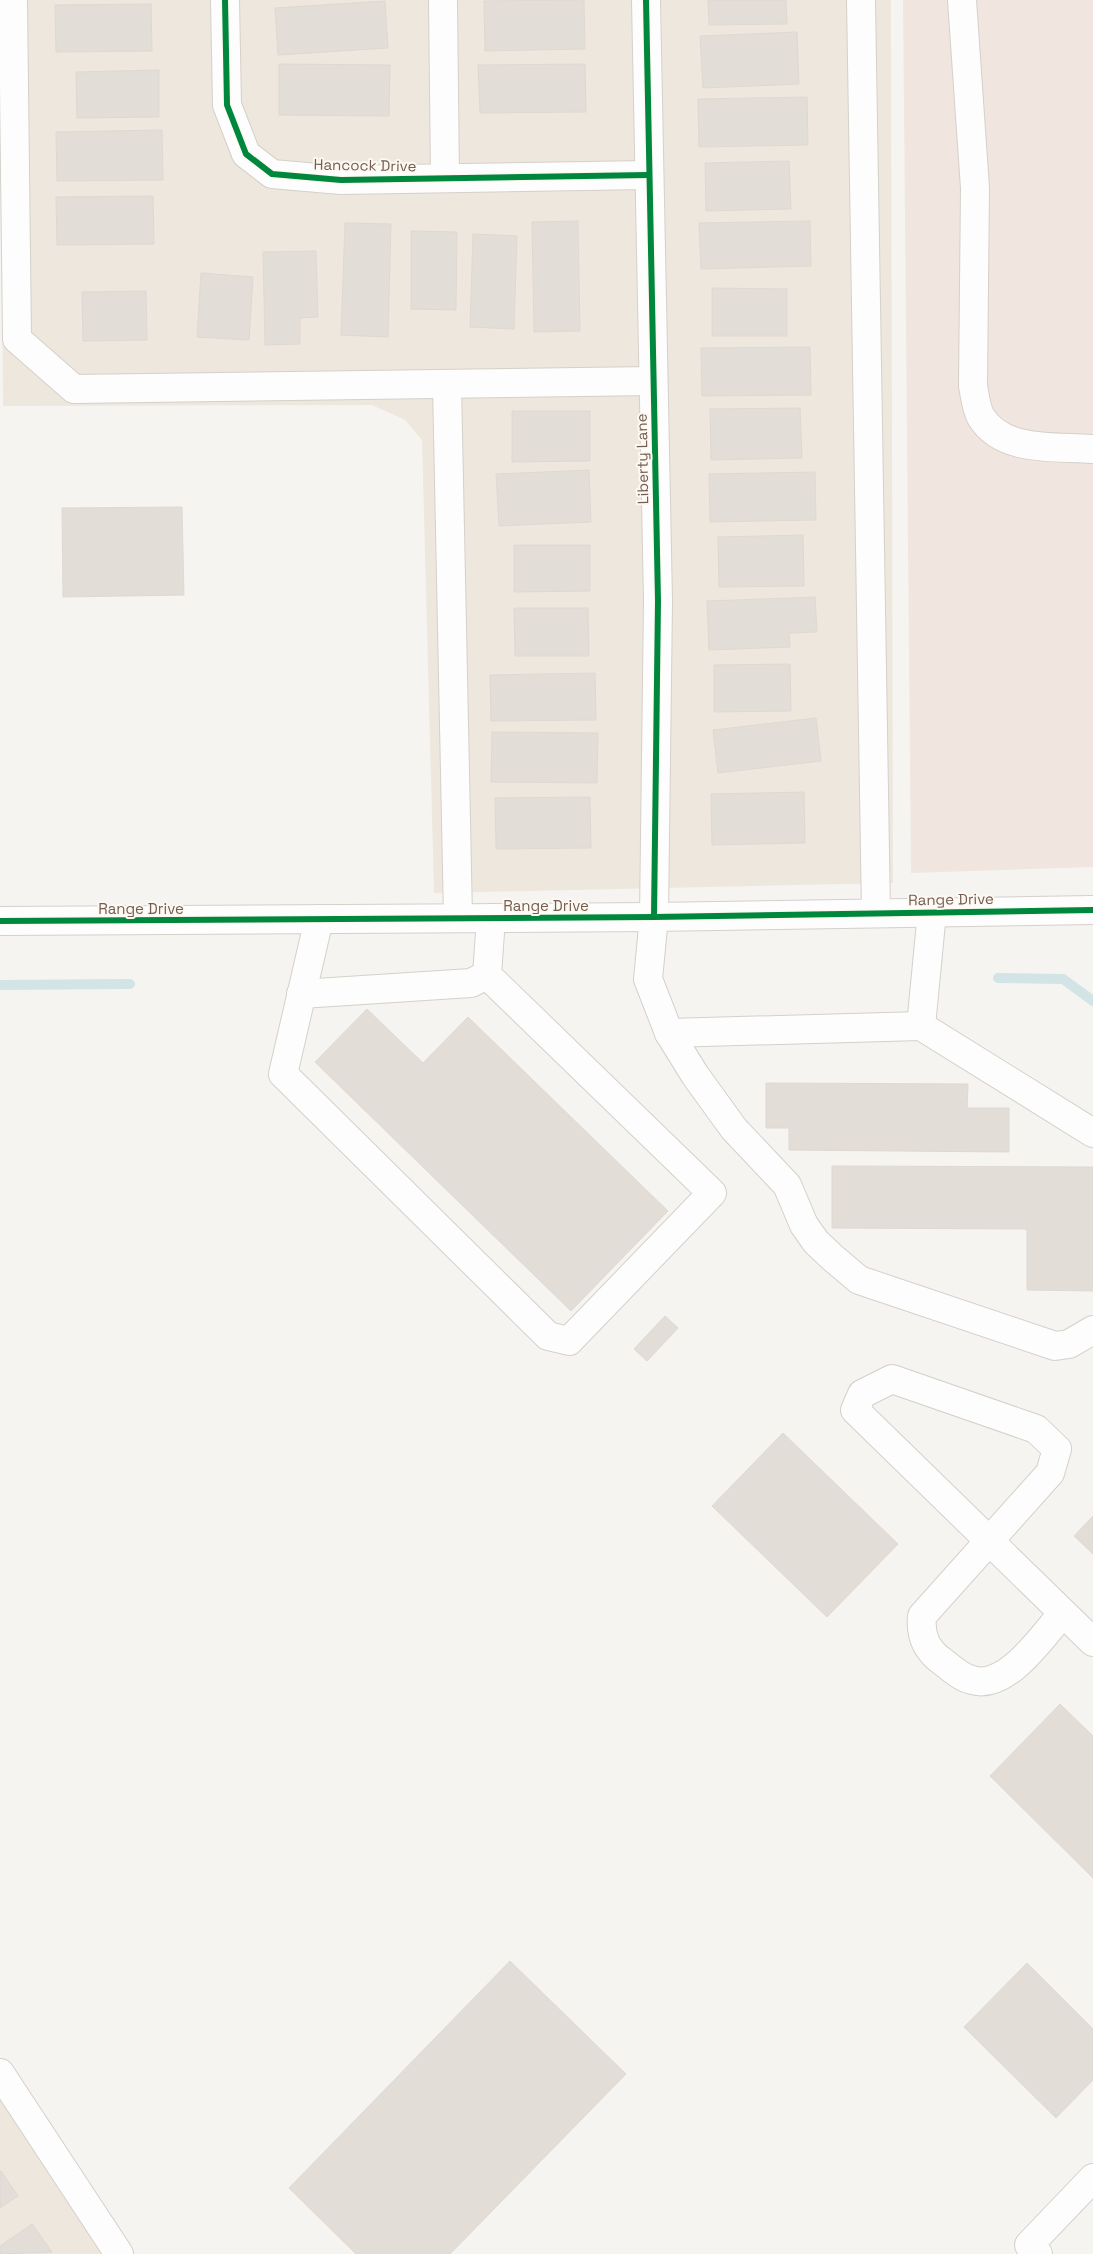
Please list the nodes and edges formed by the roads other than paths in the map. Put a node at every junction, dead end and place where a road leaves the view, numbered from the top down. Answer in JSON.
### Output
{"nodes":[{"id":1,"x":13,"y":0,"type":"edge"},
{"id":2,"x":225,"y":0,"type":"edge"},
{"id":3,"x":443,"y":0,"type":"edge"},
{"id":4,"x":646,"y":0,"type":"edge"},
{"id":5,"x":861,"y":0,"type":"edge"},
{"id":6,"x":962,"y":0,"type":"edge"},
{"id":7,"x":648,"y":175,"type":"junction"},
{"id":8,"x":445,"y":178,"type":"junction"},
{"id":9,"x":653,"y":381,"type":"junction"},
{"id":10,"x":447,"y":384,"type":"junction"},
{"id":11,"x":1093,"y":448,"type":"edge"},
{"id":12,"x":1093,"y":910,"type":"edge"},
{"id":13,"x":932,"y":912,"type":"junction"},
{"id":14,"x":876,"y":913,"type":"junction"},
{"id":15,"x":654,"y":917,"type":"junction"},
{"id":16,"x":458,"y":918,"type":"junction"},
{"id":17,"x":491,"y":918,"type":"junction"},
{"id":18,"x":319,"y":919,"type":"junction"},
{"id":19,"x":0,"y":921,"type":"edge"},
{"id":20,"x":487,"y":975,"type":"junction"},
{"id":21,"x":301,"y":994,"type":"junction"},
{"id":22,"x":921,"y":1026,"type":"junction"},
{"id":23,"x":669,"y":1033,"type":"junction"},
{"id":24,"x":1093,"y":1133,"type":"edge"},
{"id":25,"x":1093,"y":1330,"type":"edge"},
{"id":26,"x":988,"y":1540,"type":"junction"},
{"id":27,"x":1063,"y":1613,"type":"junction"},
{"id":28,"x":1093,"y":1642,"type":"edge"},
{"id":29,"x":0,"y":2073,"type":"edge"},
{"id":30,"x":1093,"y":2178,"type":"edge"},
{"id":31,"x":120,"y":2254,"type":"edge"},
{"id":32,"x":1038,"y":2254,"type":"edge"}],
"edges":[{"from":1,"to":10,"type":"street"},
{"from":2,"to":8,"type":"street","name":"Hancock Drive"},
{"from":3,"to":8,"type":"street"},
{"from":4,"to":7,"type":"street","name":"Liberty Lane"},
{"from":5,"to":14,"type":"street"},
{"from":6,"to":11,"type":"street"},
{"from":7,"to":8,"type":"street","name":"Hancock Drive"},
{"from":7,"to":9,"type":"street","name":"Liberty Lane"},
{"from":9,"to":10,"type":"street"},
{"from":9,"to":15,"type":"street","name":"Liberty Lane"},
{"from":10,"to":16,"type":"street"},
{"from":12,"to":13,"type":"street","name":"Range Drive"},
{"from":13,"to":14,"type":"street","name":"Range Drive"},
{"from":13,"to":22,"type":"street"},
{"from":14,"to":15,"type":"street","name":"Range Drive"},
{"from":15,"to":17,"type":"street","name":"Range Drive"},
{"from":15,"to":23,"type":"street","name":"Liberty Lane"},
{"from":16,"to":17,"type":"street","name":"Range Drive"},
{"from":16,"to":18,"type":"street","name":"Range Drive"},
{"from":17,"to":20,"type":"street"},
{"from":18,"to":19,"type":"street","name":"Range Drive"},
{"from":18,"to":21,"type":"street"},
{"from":20,"to":21,"type":"street"},
{"from":20,"to":21,"type":"street"},
{"from":22,"to":23,"type":"street"},
{"from":22,"to":24,"type":"street"},
{"from":23,"to":25,"type":"street","name":"Liberty Lane"},
{"from":26,"to":26,"type":"street"},
{"from":26,"to":27,"type":"street"},
{"from":26,"to":27,"type":"street"},
{"from":27,"to":28,"type":"street"},
{"from":29,"to":31,"type":"street"},
{"from":30,"to":32,"type":"street"}]}
